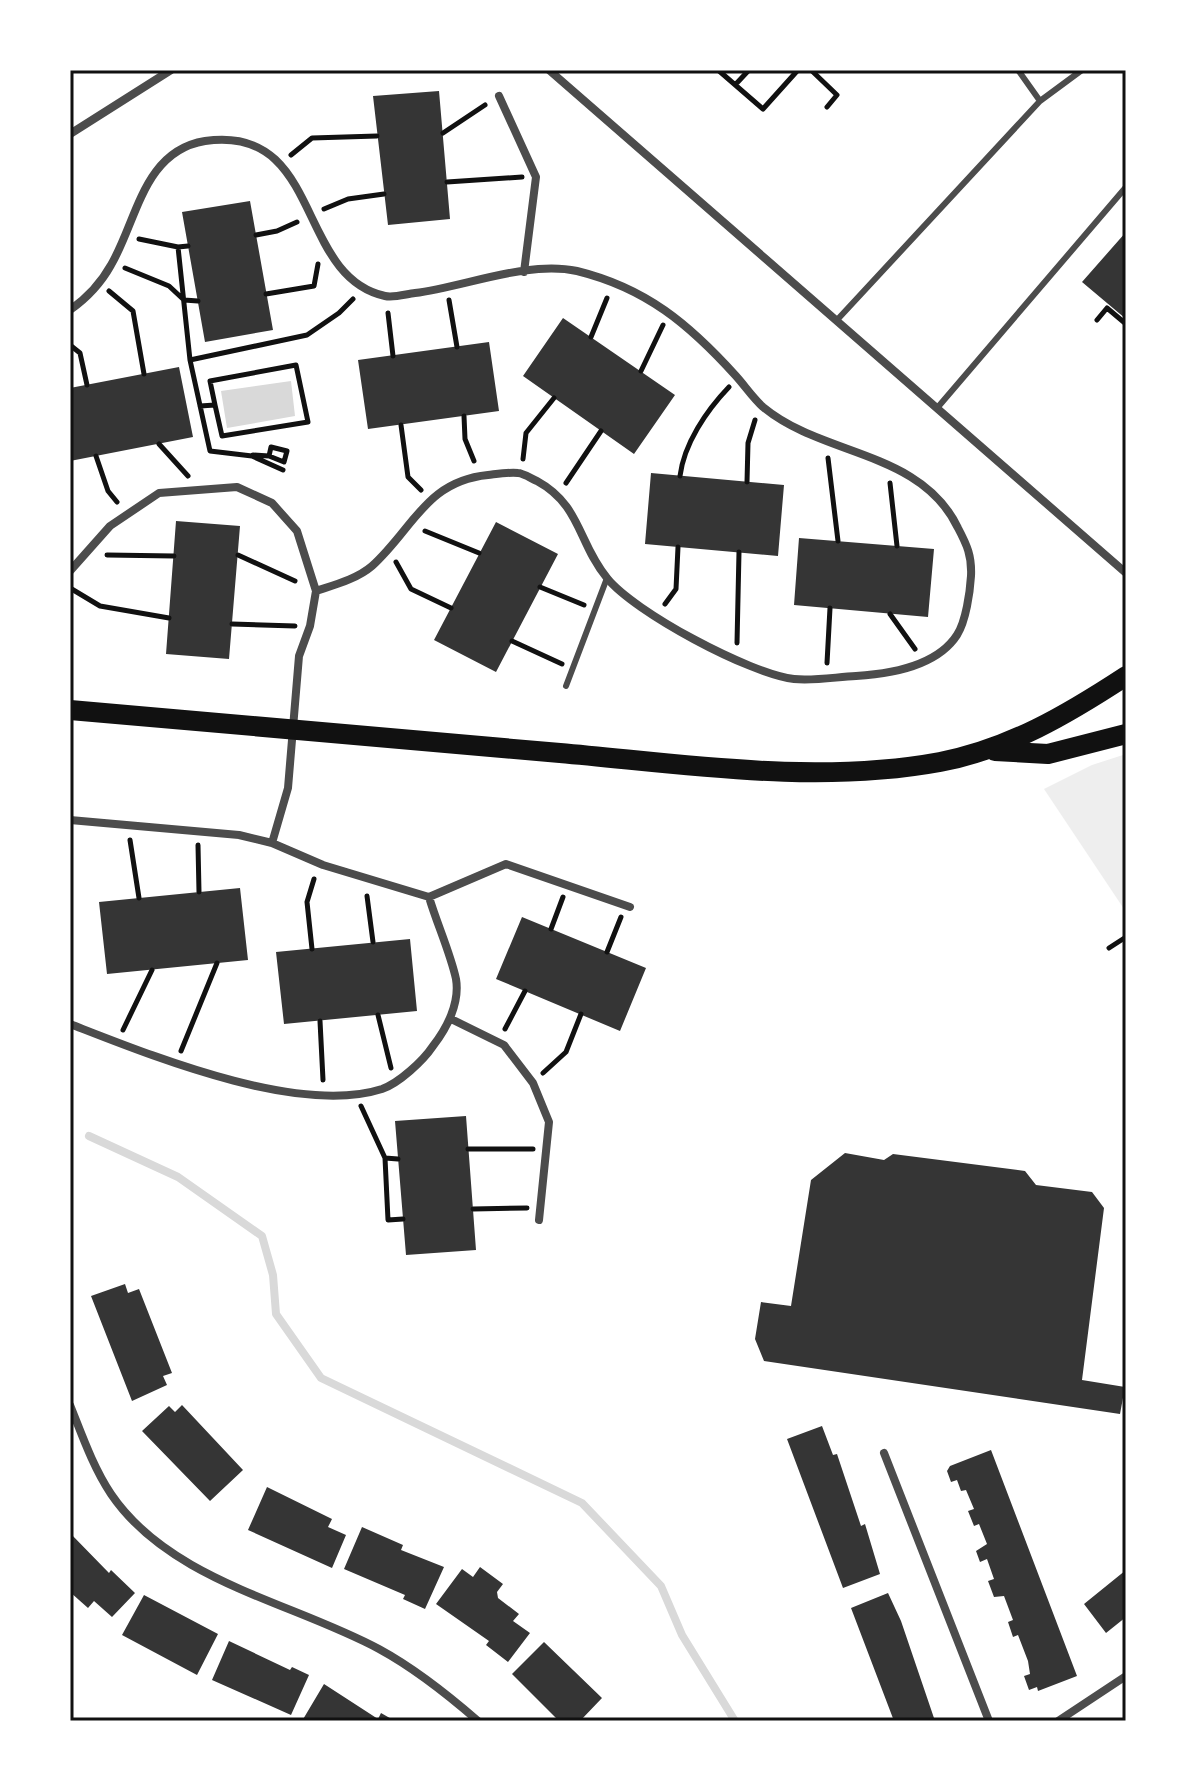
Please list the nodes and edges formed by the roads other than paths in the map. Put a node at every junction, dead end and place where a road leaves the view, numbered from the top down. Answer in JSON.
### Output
{"nodes":[{"id":1,"x":171,"y":70,"type":"edge"},
{"id":2,"x":549,"y":70,"type":"edge"},
{"id":3,"x":1018,"y":70,"type":"edge"},
{"id":4,"x":1082,"y":70,"type":"edge"},
{"id":5,"x":499,"y":96,"type":"road end"},
{"id":6,"x":1040,"y":101,"type":"junction"},
{"id":7,"x":70,"y":134,"type":"edge"},
{"id":8,"x":1126,"y":187,"type":"edge"},
{"id":9,"x":524,"y":272,"type":"junction"},
{"id":10,"x":70,"y":310,"type":"edge"},
{"id":11,"x":837,"y":320,"type":"junction"},
{"id":12,"x":938,"y":407,"type":"junction"},
{"id":13,"x":70,"y":571,"type":"edge"},
{"id":14,"x":1126,"y":573,"type":"edge"},
{"id":15,"x":607,"y":578,"type":"junction"},
{"id":16,"x":316,"y":591,"type":"junction"},
{"id":17,"x":1126,"y":676,"type":"edge"},
{"id":18,"x":566,"y":686,"type":"dead end"},
{"id":19,"x":70,"y":710,"type":"edge"},
{"id":20,"x":295,"y":729,"type":"junction"},
{"id":21,"x":1126,"y":734,"type":"edge"},
{"id":22,"x":979,"y":750,"type":"junction"},
{"id":23,"x":70,"y":820,"type":"edge"},
{"id":24,"x":272,"y":843,"type":"junction"},
{"id":25,"x":429,"y":897,"type":"junction"},
{"id":26,"x":628,"y":906,"type":"road end"},
{"id":27,"x":451,"y":1019,"type":"junction"},
{"id":28,"x":70,"y":1024,"type":"edge"},
{"id":29,"x":539,"y":1220,"type":"dead end"},
{"id":30,"x":70,"y":1405,"type":"edge"},
{"id":31,"x":884,"y":1453,"type":"dead end"},
{"id":32,"x":1126,"y":1676,"type":"edge"},
{"id":33,"x":478,"y":1721,"type":"edge"},
{"id":34,"x":989,"y":1721,"type":"edge"},
{"id":35,"x":1058,"y":1721,"type":"edge"}],
"edges":[{"from":1,"to":7,"type":"street"},
{"from":2,"to":11,"type":"street"},
{"from":3,"to":6,"type":"lane"},
{"from":4,"to":6,"type":"lane"},
{"from":5,"to":9,"type":"street"},
{"from":6,"to":11,"type":"lane"},
{"from":8,"to":12,"type":"lane"},
{"from":9,"to":10,"type":"street"},
{"from":9,"to":15,"type":"street"},
{"from":11,"to":12,"type":"street"},
{"from":12,"to":14,"type":"street"},
{"from":13,"to":16,"type":"street"},
{"from":15,"to":16,"type":"street"},
{"from":15,"to":18,"type":"lane"},
{"from":16,"to":20,"type":"street"},
{"from":17,"to":22,"type":"main road"},
{"from":19,"to":20,"type":"main road"},
{"from":20,"to":22,"type":"main road"},
{"from":20,"to":24,"type":"street"},
{"from":21,"to":22,"type":"main road"},
{"from":23,"to":24,"type":"street"},
{"from":24,"to":25,"type":"street"},
{"from":25,"to":26,"type":"street"},
{"from":25,"to":27,"type":"street"},
{"from":27,"to":28,"type":"street"},
{"from":27,"to":29,"type":"street"},
{"from":30,"to":33,"type":"street"},
{"from":31,"to":34,"type":"street"},
{"from":32,"to":35,"type":"street"}]}
